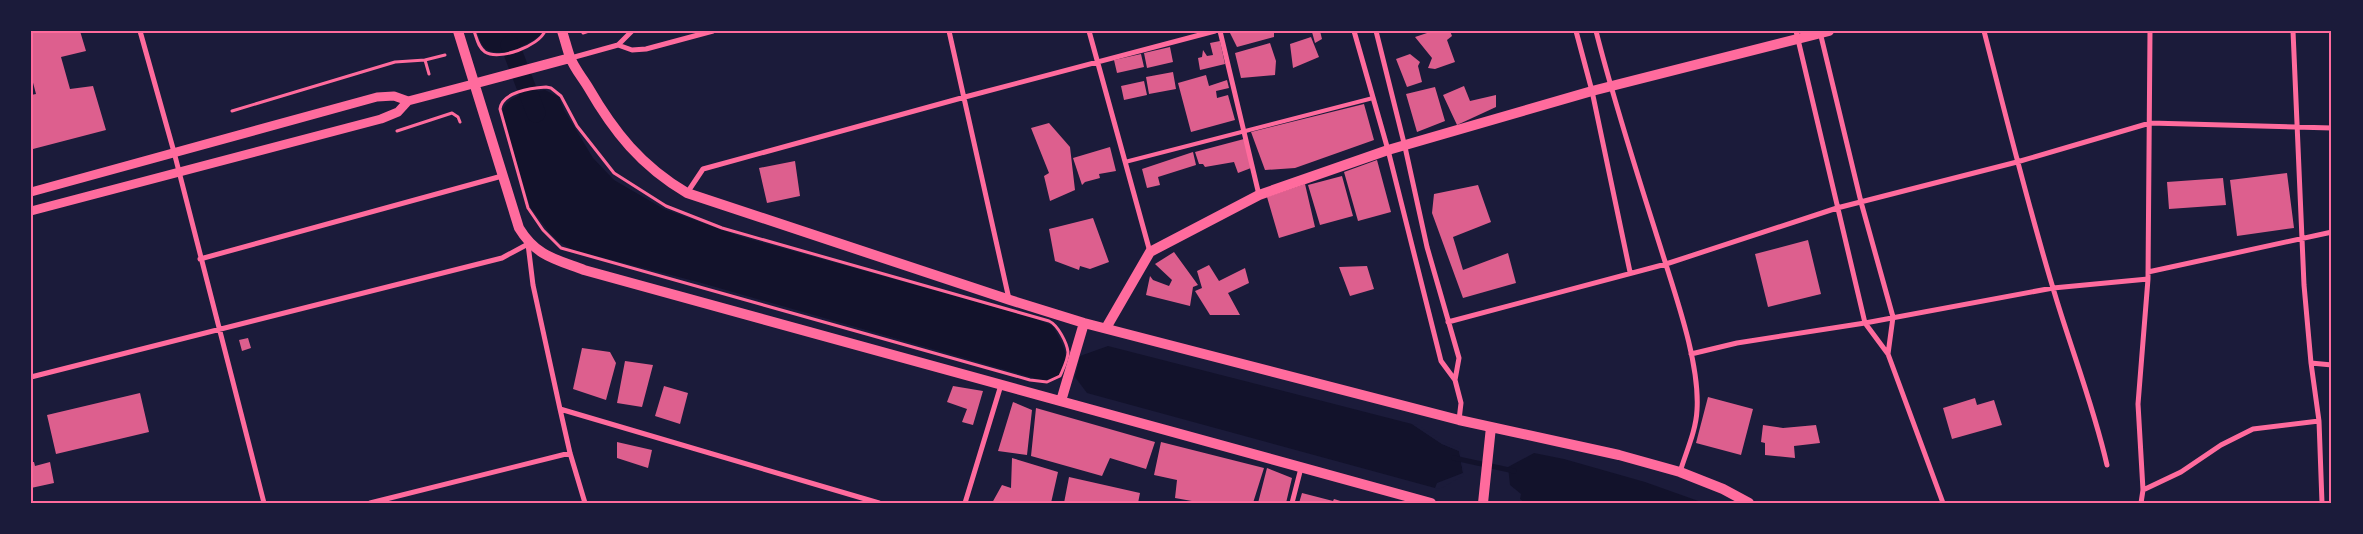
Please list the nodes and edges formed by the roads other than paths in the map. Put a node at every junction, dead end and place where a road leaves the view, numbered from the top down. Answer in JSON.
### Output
{"nodes":[{"id":1,"x":140,"y":31,"type":"edge"},
{"id":2,"x":458,"y":31,"type":"edge"},
{"id":3,"x":562,"y":31,"type":"edge"},
{"id":4,"x":632,"y":31,"type":"edge"},
{"id":5,"x":712,"y":31,"type":"edge"},
{"id":6,"x":949,"y":31,"type":"edge"},
{"id":7,"x":1089,"y":31,"type":"edge"},
{"id":8,"x":1216,"y":31,"type":"edge"},
{"id":9,"x":1220,"y":31,"type":"edge"},
{"id":10,"x":1354,"y":31,"type":"edge"},
{"id":11,"x":1376,"y":31,"type":"edge"},
{"id":12,"x":1576,"y":31,"type":"edge"},
{"id":13,"x":1596,"y":31,"type":"edge"},
{"id":14,"x":1984,"y":31,"type":"edge"},
{"id":15,"x":2150,"y":31,"type":"edge"},
{"id":16,"x":2293,"y":31,"type":"edge"},
{"id":17,"x":1823,"y":32,"type":"edge"},
{"id":18,"x":1797,"y":35,"type":"edge"},
{"id":19,"x":618,"y":45,"type":"junction"},
{"id":20,"x":570,"y":58,"type":"junction"},
{"id":21,"x":1096,"y":62,"type":"junction"},
{"id":22,"x":473,"y":84,"type":"junction"},
{"id":23,"x":1610,"y":86,"type":"junction"},
{"id":24,"x":1592,"y":91,"type":"junction"},
{"id":25,"x":965,"y":97,"type":"junction"},
{"id":26,"x":1373,"y":98,"type":"junction"},
{"id":27,"x":408,"y":101,"type":"junction"},
{"id":28,"x":2150,"y":123,"type":"junction"},
{"id":29,"x":2297,"y":126,"type":"junction"},
{"id":30,"x":2332,"y":128,"type":"edge"},
{"id":31,"x":1244,"y":131,"type":"junction"},
{"id":32,"x":1405,"y":147,"type":"junction"},
{"id":33,"x":1388,"y":150,"type":"junction"},
{"id":34,"x":174,"y":152,"type":"junction"},
{"id":35,"x":1125,"y":162,"type":"junction"},
{"id":36,"x":2017,"y":162,"type":"junction"},
{"id":37,"x":178,"y":173,"type":"junction"},
{"id":38,"x":502,"y":176,"type":"junction"},
{"id":39,"x":31,"y":192,"type":"edge"},
{"id":40,"x":687,"y":193,"type":"junction"},
{"id":41,"x":1259,"y":196,"type":"junction"},
{"id":42,"x":1861,"y":202,"type":"junction"},
{"id":43,"x":1837,"y":208,"type":"junction"},
{"id":44,"x":31,"y":211,"type":"edge"},
{"id":45,"x":2332,"y":232,"type":"edge"},
{"id":46,"x":2302,"y":238,"type":"junction"},
{"id":47,"x":528,"y":244,"type":"junction"},
{"id":48,"x":1150,"y":252,"type":"junction"},
{"id":49,"x":200,"y":259,"type":"junction"},
{"id":50,"x":1666,"y":264,"type":"junction"},
{"id":51,"x":1630,"y":272,"type":"junction"},
{"id":52,"x":2148,"y":272,"type":"junction"},
{"id":53,"x":2148,"y":279,"type":"junction"},
{"id":54,"x":2053,"y":288,"type":"junction"},
{"id":55,"x":1010,"y":300,"type":"junction"},
{"id":56,"x":1893,"y":317,"type":"junction"},
{"id":57,"x":1448,"y":322,"type":"junction"},
{"id":58,"x":1084,"y":323,"type":"junction"},
{"id":59,"x":1865,"y":323,"type":"junction"},
{"id":60,"x":219,"y":328,"type":"junction"},
{"id":61,"x":1106,"y":328,"type":"junction"},
{"id":62,"x":1691,"y":354,"type":"junction"},
{"id":63,"x":1888,"y":354,"type":"junction"},
{"id":64,"x":2311,"y":363,"type":"junction"},
{"id":65,"x":2332,"y":365,"type":"edge"},
{"id":66,"x":31,"y":377,"type":"edge"},
{"id":67,"x":1455,"y":380,"type":"junction"},
{"id":68,"x":1001,"y":384,"type":"junction"},
{"id":69,"x":1061,"y":401,"type":"junction"},
{"id":70,"x":560,"y":409,"type":"junction"},
{"id":71,"x":1459,"y":420,"type":"junction"},
{"id":72,"x":2318,"y":421,"type":"junction"},
{"id":73,"x":1490,"y":432,"type":"junction"},
{"id":74,"x":570,"y":453,"type":"junction"},
{"id":75,"x":2107,"y":465,"type":"dead end"},
{"id":76,"x":1301,"y":468,"type":"junction"},
{"id":77,"x":1680,"y":472,"type":"junction"},
{"id":78,"x":2143,"y":490,"type":"junction"},
{"id":79,"x":1483,"y":499,"type":"edge"},
{"id":80,"x":264,"y":503,"type":"edge"},
{"id":81,"x":370,"y":503,"type":"edge"},
{"id":82,"x":585,"y":503,"type":"edge"},
{"id":83,"x":878,"y":503,"type":"edge"},
{"id":84,"x":965,"y":503,"type":"edge"},
{"id":85,"x":1292,"y":503,"type":"edge"},
{"id":86,"x":1431,"y":503,"type":"edge"},
{"id":87,"x":1749,"y":503,"type":"edge"},
{"id":88,"x":1943,"y":503,"type":"edge"},
{"id":89,"x":2141,"y":503,"type":"edge"},
{"id":90,"x":2322,"y":503,"type":"edge"}],
"edges":[{"from":1,"to":34,"type":"street"},
{"from":2,"to":22,"type":"main road"},
{"from":3,"to":20,"type":"main road"},
{"from":4,"to":19,"type":"street"},
{"from":5,"to":19,"type":"street"},
{"from":6,"to":25,"type":"street"},
{"from":7,"to":21,"type":"street"},
{"from":8,"to":21,"type":"street"},
{"from":9,"to":31,"type":"street"},
{"from":10,"to":26,"type":"street"},
{"from":11,"to":32,"type":"street"},
{"from":12,"to":24,"type":"street"},
{"from":13,"to":23,"type":"street"},
{"from":14,"to":36,"type":"street"},
{"from":15,"to":28,"type":"street"},
{"from":16,"to":29,"type":"street"},
{"from":17,"to":18,"type":"main road"},
{"from":17,"to":42,"type":"street"},
{"from":18,"to":23,"type":"main road"},
{"from":18,"to":43,"type":"street"},
{"from":19,"to":20,"type":"street"},
{"from":20,"to":22,"type":"main road"},
{"from":20,"to":40,"type":"main road"},
{"from":21,"to":25,"type":"street"},
{"from":21,"to":35,"type":"street"},
{"from":22,"to":27,"type":"street"},
{"from":22,"to":38,"type":"main road"},
{"from":23,"to":24,"type":"main road"},
{"from":23,"to":50,"type":"street"},
{"from":24,"to":32,"type":"main road"},
{"from":24,"to":51,"type":"street"},
{"from":25,"to":40,"type":"street"},
{"from":25,"to":55,"type":"street"},
{"from":26,"to":31,"type":"lane"},
{"from":26,"to":33,"type":"street"},
{"from":27,"to":34,"type":"street"},
{"from":27,"to":37,"type":"street"},
{"from":28,"to":29,"type":"street"},
{"from":28,"to":36,"type":"street"},
{"from":28,"to":52,"type":"street"},
{"from":29,"to":30,"type":"street"},
{"from":29,"to":46,"type":"street"},
{"from":31,"to":35,"type":"lane"},
{"from":31,"to":41,"type":"street"},
{"from":32,"to":33,"type":"main road"},
{"from":32,"to":57,"type":"street"},
{"from":33,"to":41,"type":"main road"},
{"from":33,"to":67,"type":"street"},
{"from":34,"to":37,"type":"street"},
{"from":34,"to":39,"type":"street"},
{"from":35,"to":48,"type":"street"},
{"from":36,"to":42,"type":"street"},
{"from":36,"to":54,"type":"street"},
{"from":37,"to":44,"type":"street"},
{"from":37,"to":49,"type":"street"},
{"from":38,"to":47,"type":"main road"},
{"from":38,"to":49,"type":"street"},
{"from":40,"to":55,"type":"main road"},
{"from":41,"to":48,"type":"main road"},
{"from":42,"to":43,"type":"street"},
{"from":42,"to":56,"type":"street"},
{"from":43,"to":50,"type":"street"},
{"from":43,"to":59,"type":"street"},
{"from":45,"to":46,"type":"street"},
{"from":46,"to":52,"type":"street"},
{"from":46,"to":64,"type":"street"},
{"from":47,"to":60,"type":"street"},
{"from":47,"to":68,"type":"main road"},
{"from":47,"to":70,"type":"street"},
{"from":48,"to":61,"type":"main road"},
{"from":49,"to":60,"type":"street"},
{"from":50,"to":51,"type":"street"},
{"from":50,"to":62,"type":"street"},
{"from":51,"to":57,"type":"street"},
{"from":52,"to":53,"type":"street"},
{"from":53,"to":54,"type":"street"},
{"from":53,"to":78,"type":"street"},
{"from":54,"to":56,"type":"street"},
{"from":54,"to":75,"type":"street"},
{"from":55,"to":58,"type":"main road"},
{"from":56,"to":59,"type":"street"},
{"from":56,"to":63,"type":"street"},
{"from":57,"to":67,"type":"street"},
{"from":58,"to":61,"type":"main road"},
{"from":58,"to":69,"type":"main road"},
{"from":59,"to":62,"type":"street"},
{"from":59,"to":63,"type":"street"},
{"from":60,"to":66,"type":"street"},
{"from":60,"to":80,"type":"street"},
{"from":61,"to":71,"type":"main road"},
{"from":62,"to":77,"type":"street"},
{"from":63,"to":88,"type":"street"},
{"from":64,"to":65,"type":"street"},
{"from":64,"to":72,"type":"street"},
{"from":67,"to":71,"type":"street"},
{"from":68,"to":69,"type":"main road"},
{"from":68,"to":84,"type":"street"},
{"from":69,"to":76,"type":"main road"},
{"from":70,"to":74,"type":"street"},
{"from":70,"to":83,"type":"street"},
{"from":71,"to":73,"type":"main road"},
{"from":72,"to":78,"type":"street"},
{"from":72,"to":90,"type":"street"},
{"from":73,"to":77,"type":"main road"},
{"from":73,"to":79,"type":"main road"},
{"from":74,"to":81,"type":"street"},
{"from":74,"to":82,"type":"street"},
{"from":76,"to":85,"type":"street"},
{"from":76,"to":86,"type":"main road"},
{"from":77,"to":87,"type":"main road"},
{"from":78,"to":89,"type":"street"}]}
